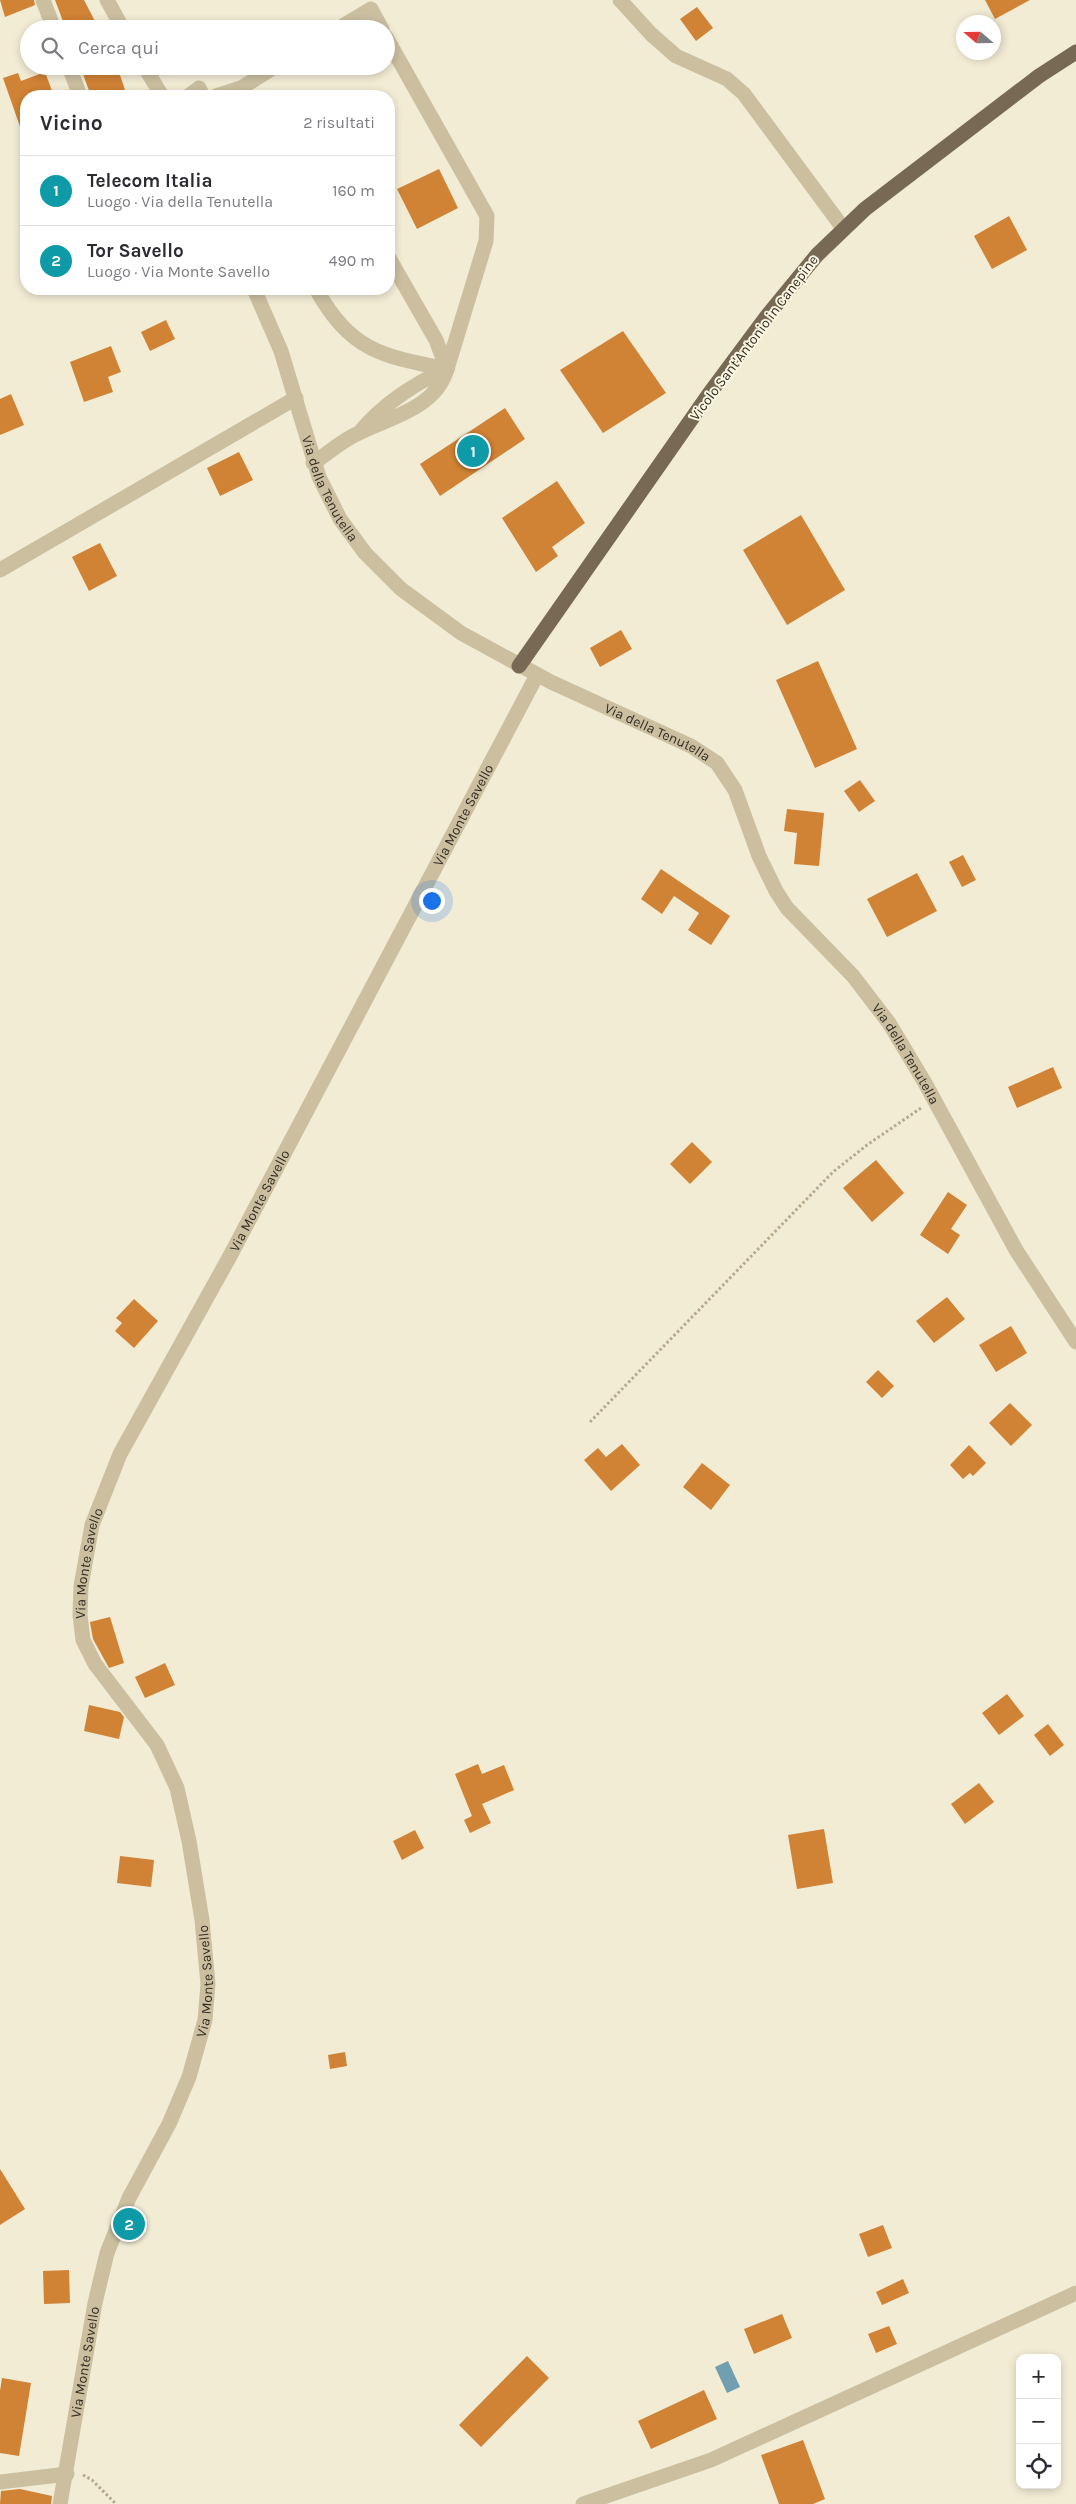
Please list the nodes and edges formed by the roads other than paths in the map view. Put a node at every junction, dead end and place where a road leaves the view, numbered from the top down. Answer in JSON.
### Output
{"nodes":[{"id":1,"x":43,"y":0,"type":"edge"},
{"id":2,"x":107,"y":0,"type":"edge"},
{"id":3,"x":620,"y":0,"type":"edge"},
{"id":4,"x":51,"y":20,"type":"edge"},
{"id":5,"x":117,"y":20,"type":"edge"},
{"id":6,"x":354,"y":20,"type":"edge"},
{"id":7,"x":377,"y":20,"type":"edge"},
{"id":8,"x":1076,"y":52,"type":"edge"},
{"id":9,"x":395,"y":53,"type":"edge"},
{"id":10,"x":72,"y":75,"type":"edge"},
{"id":11,"x":149,"y":75,"type":"edge"},
{"id":12,"x":262,"y":75,"type":"edge"},
{"id":13,"x":78,"y":90,"type":"edge"},
{"id":14,"x":158,"y":90,"type":"edge"},
{"id":15,"x":235,"y":90,"type":"edge"},
{"id":16,"x":843,"y":228,"type":"junction"},
{"id":17,"x":395,"y":268,"type":"edge"},
{"id":18,"x":257,"y":295,"type":"edge"},
{"id":19,"x":320,"y":295,"type":"edge"},
{"id":20,"x":447,"y":369,"type":"junction"},
{"id":21,"x":296,"y":398,"type":"junction"},
{"id":22,"x":320,"y":459,"type":"junction"},
{"id":23,"x":0,"y":570,"type":"edge"},
{"id":24,"x":519,"y":666,"type":"junction"},
{"id":25,"x":537,"y":675,"type":"junction"},
{"id":26,"x":1076,"y":1342,"type":"edge"},
{"id":27,"x":1076,"y":2293,"type":"edge"},
{"id":28,"x":67,"y":2474,"type":"junction"},
{"id":29,"x":0,"y":2482,"type":"edge"},
{"id":30,"x":60,"y":2504,"type":"edge"},
{"id":31,"x":583,"y":2504,"type":"edge"}],
"edges":[{"from":1,"to":4,"type":"street"},
{"from":2,"to":5,"type":"street"},
{"from":3,"to":16,"type":"street"},
{"from":6,"to":7,"type":"street"},
{"from":8,"to":16,"type":"main road","name":"Vicolo Sant'Antonio in Canepine"},
{"from":9,"to":20,"type":"street"},
{"from":10,"to":13,"type":"street"},
{"from":11,"to":14,"type":"street"},
{"from":12,"to":15,"type":"street"},
{"from":16,"to":24,"type":"main road","name":"Vicolo Sant'Antonio in Canepine"},
{"from":17,"to":20,"type":"street"},
{"from":18,"to":21,"type":"street","name":"Via della Tenutella"},
{"from":19,"to":20,"type":"street"},
{"from":20,"to":22,"type":"street"},
{"from":21,"to":22,"type":"street","name":"Via della Tenutella"},
{"from":21,"to":23,"type":"street"},
{"from":22,"to":24,"type":"street","name":"Via della Tenutella"},
{"from":24,"to":25,"type":"street","name":"Via della Tenutella"},
{"from":25,"to":26,"type":"street","name":"Via della Tenutella"},
{"from":25,"to":28,"type":"street","name":"Via Monte Savello"},
{"from":27,"to":31,"type":"street"},
{"from":28,"to":29,"type":"street"},
{"from":28,"to":30,"type":"street","name":"Via Monte Savello"}]}
